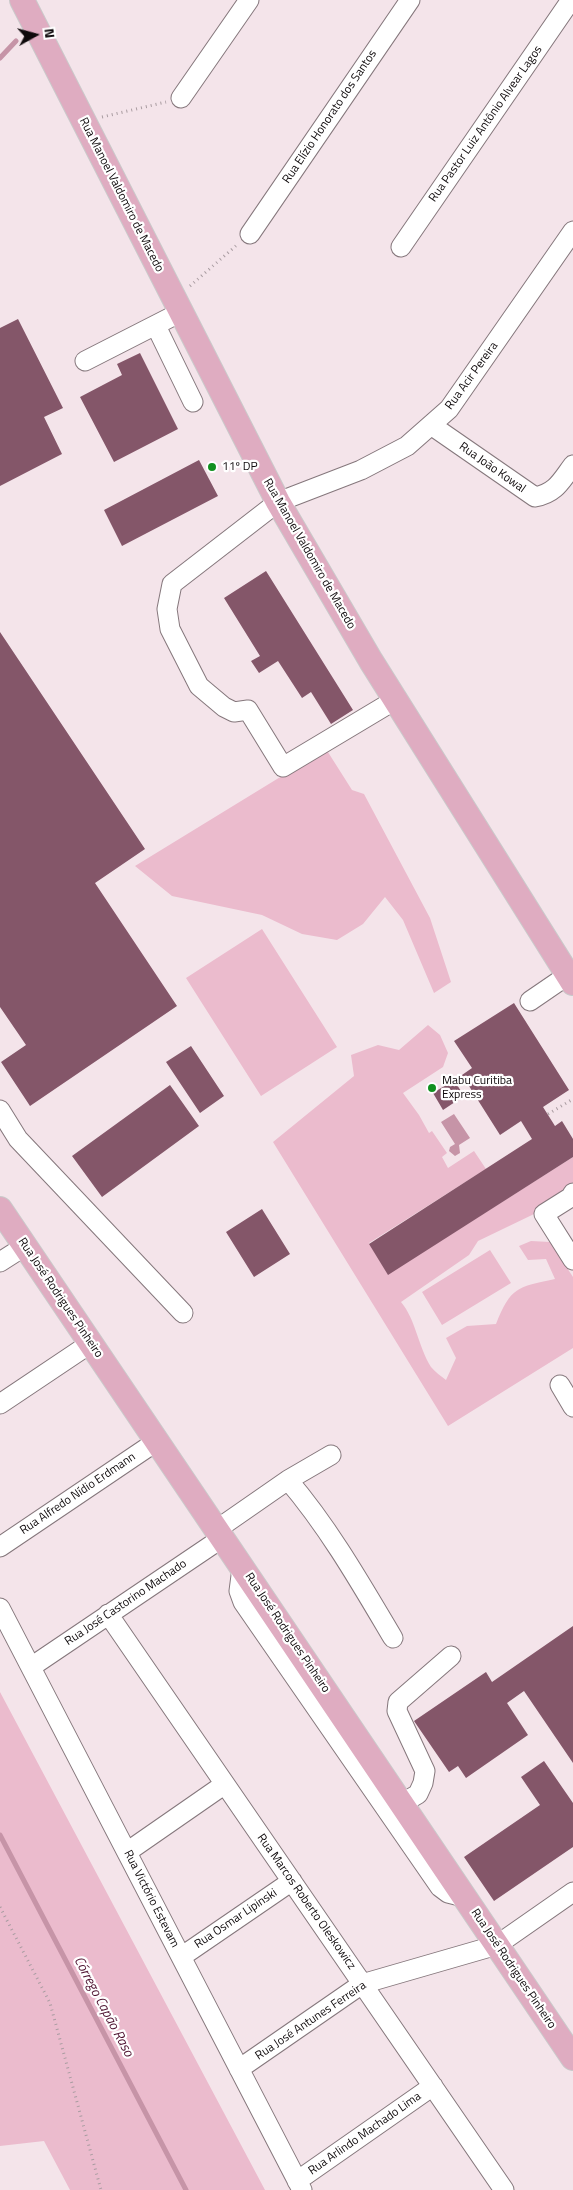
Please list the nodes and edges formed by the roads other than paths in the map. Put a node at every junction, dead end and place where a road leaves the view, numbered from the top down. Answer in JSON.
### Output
{"nodes":[{"id":1,"x":22,"y":0,"type":"edge"},
{"id":2,"x":249,"y":0,"type":"edge"},
{"id":3,"x":410,"y":0,"type":"edge"},
{"id":4,"x":571,"y":0,"type":"edge"},
{"id":5,"x":181,"y":98,"type":"road end"},
{"id":6,"x":573,"y":231,"type":"edge"},
{"id":7,"x":250,"y":234,"type":"road end"},
{"id":8,"x":401,"y":247,"type":"dead end"},
{"id":9,"x":181,"y":312,"type":"junction"},
{"id":10,"x":156,"y":326,"type":"junction"},
{"id":11,"x":85,"y":361,"type":"dead end"},
{"id":12,"x":193,"y":402,"type":"dead end"},
{"id":13,"x":431,"y":425,"type":"junction"},
{"id":14,"x":573,"y":465,"type":"edge"},
{"id":15,"x":278,"y":502,"type":"junction"},
{"id":16,"x":395,"y":700,"type":"junction"},
{"id":17,"x":571,"y":979,"type":"edge"},
{"id":18,"x":530,"y":1001,"type":"dead end"},
{"id":19,"x":0,"y":1110,"type":"edge"},
{"id":20,"x":573,"y":1193,"type":"edge"},
{"id":21,"x":0,"y":1209,"type":"edge"},
{"id":22,"x":25,"y":1246,"type":"junction"},
{"id":23,"x":573,"y":1260,"type":"edge"},
{"id":24,"x":0,"y":1262,"type":"edge"},
{"id":25,"x":183,"y":1313,"type":"dead end"},
{"id":26,"x":91,"y":1343,"type":"junction"},
{"id":27,"x":560,"y":1385,"type":"dead end"},
{"id":28,"x":0,"y":1404,"type":"edge"},
{"id":29,"x":573,"y":1407,"type":"edge"},
{"id":30,"x":157,"y":1441,"type":"junction"},
{"id":31,"x":331,"y":1455,"type":"dead end"},
{"id":32,"x":288,"y":1480,"type":"junction"},
{"id":33,"x":219,"y":1534,"type":"junction"},
{"id":34,"x":0,"y":1547,"type":"edge"},
{"id":35,"x":242,"y":1568,"type":"junction"},
{"id":36,"x":0,"y":1608,"type":"edge"},
{"id":37,"x":108,"y":1614,"type":"junction"},
{"id":38,"x":393,"y":1638,"type":"dead end"},
{"id":39,"x":451,"y":1656,"type":"dead end"},
{"id":40,"x":31,"y":1667,"type":"junction"},
{"id":41,"x":225,"y":1784,"type":"junction"},
{"id":42,"x":401,"y":1804,"type":"junction"},
{"id":43,"x":126,"y":1852,"type":"junction"},
{"id":44,"x":292,"y":1881,"type":"junction"},
{"id":45,"x":573,"y":1892,"type":"edge"},
{"id":46,"x":464,"y":1897,"type":"junction"},
{"id":47,"x":497,"y":1945,"type":"junction"},
{"id":48,"x":181,"y":1957,"type":"junction"},
{"id":49,"x":362,"y":1984,"type":"junction"},
{"id":50,"x":573,"y":2058,"type":"edge"},
{"id":51,"x":239,"y":2069,"type":"junction"},
{"id":52,"x":433,"y":2086,"type":"junction"},
{"id":53,"x":300,"y":2185,"type":"edge"},
{"id":54,"x":498,"y":2188,"type":"edge"}],
"edges":[{"from":1,"to":9,"type":"main road","name":"Rua Manoel Valdomiro de Macedo"},
{"from":2,"to":5,"type":"street"},
{"from":3,"to":7,"type":"street","name":"Rua Elízio Honorato dos Santos"},
{"from":4,"to":8,"type":"street","name":"Rua Pastor Luiz Antônio Alvear Lagos"},
{"from":6,"to":13,"type":"street","name":"Rua Acir Pereira"},
{"from":9,"to":10,"type":"street"},
{"from":9,"to":15,"type":"main road","name":"Rua Manoel Valdomiro de Macedo"},
{"from":10,"to":11,"type":"street"},
{"from":10,"to":12,"type":"street"},
{"from":13,"to":14,"type":"street","name":"Rua João Kowal"},
{"from":13,"to":15,"type":"street","name":"Rua Acir Pereira"},
{"from":15,"to":16,"type":"main road","name":"Rua Manoel Valdomiro de Macedo"},
{"from":15,"to":16,"type":"street","name":"Rua Acir Pereira"},
{"from":16,"to":17,"type":"main road","name":"Rua Manoel Valdomiro de Macedo"},
{"from":17,"to":18,"type":"street"},
{"from":19,"to":25,"type":"street"},
{"from":20,"to":23,"type":"street"},
{"from":21,"to":22,"type":"main road","name":"Rua José Rodrigues Pinheiro"},
{"from":22,"to":24,"type":"street"},
{"from":22,"to":26,"type":"main road","name":"Rua José Rodrigues Pinheiro"},
{"from":26,"to":28,"type":"street"},
{"from":26,"to":30,"type":"main road","name":"Rua José Rodrigues Pinheiro"},
{"from":27,"to":29,"type":"street"},
{"from":30,"to":33,"type":"main road","name":"Rua José Rodrigues Pinheiro"},
{"from":30,"to":34,"type":"street","name":"Rua Alfredo Nídio Erdmann"},
{"from":31,"to":32,"type":"street","name":"Rua José Castorino Machado"},
{"from":32,"to":33,"type":"street","name":"Rua José Castorino Machado"},
{"from":32,"to":38,"type":"street"},
{"from":33,"to":35,"type":"main road","name":"Rua José Rodrigues Pinheiro"},
{"from":33,"to":37,"type":"street","name":"Rua José Castorino Machado"},
{"from":35,"to":42,"type":"main road","name":"Rua José Rodrigues Pinheiro"},
{"from":35,"to":46,"type":"street"},
{"from":36,"to":40,"type":"street","name":"Rua Victório Estevam"},
{"from":37,"to":40,"type":"street","name":"Rua José Castorino Machado"},
{"from":37,"to":41,"type":"street","name":"Rua Marcos Roberto Oleskowicz"},
{"from":39,"to":42,"type":"street"},
{"from":40,"to":43,"type":"street","name":"Rua Victório Estevam"},
{"from":41,"to":43,"type":"street"},
{"from":41,"to":44,"type":"street","name":"Rua Marcos Roberto Oleskowicz"},
{"from":42,"to":46,"type":"main road","name":"Rua José Rodrigues Pinheiro"},
{"from":43,"to":48,"type":"street","name":"Rua Victório Estevam"},
{"from":44,"to":48,"type":"street","name":"Rua Osmar Lipinski"},
{"from":44,"to":49,"type":"street","name":"Rua Marcos Roberto Oleskowicz"},
{"from":45,"to":47,"type":"street","name":"Rua José Antunes Ferreira"},
{"from":46,"to":47,"type":"main road","name":"Rua José Rodrigues Pinheiro"},
{"from":47,"to":49,"type":"street","name":"Rua José Antunes Ferreira"},
{"from":47,"to":50,"type":"main road","name":"Rua José Rodrigues Pinheiro"},
{"from":48,"to":51,"type":"street","name":"Rua Victório Estevam"},
{"from":49,"to":51,"type":"street","name":"Rua José Antunes Ferreira"},
{"from":49,"to":52,"type":"street","name":"Rua Marcos Roberto Oleskowicz"},
{"from":51,"to":53,"type":"street","name":"Rua Victório Estevam"},
{"from":52,"to":53,"type":"street","name":"Rua Arlindo Machado Lima"},
{"from":52,"to":54,"type":"street","name":"Rua Marcos Roberto Oleskowicz"}]}
